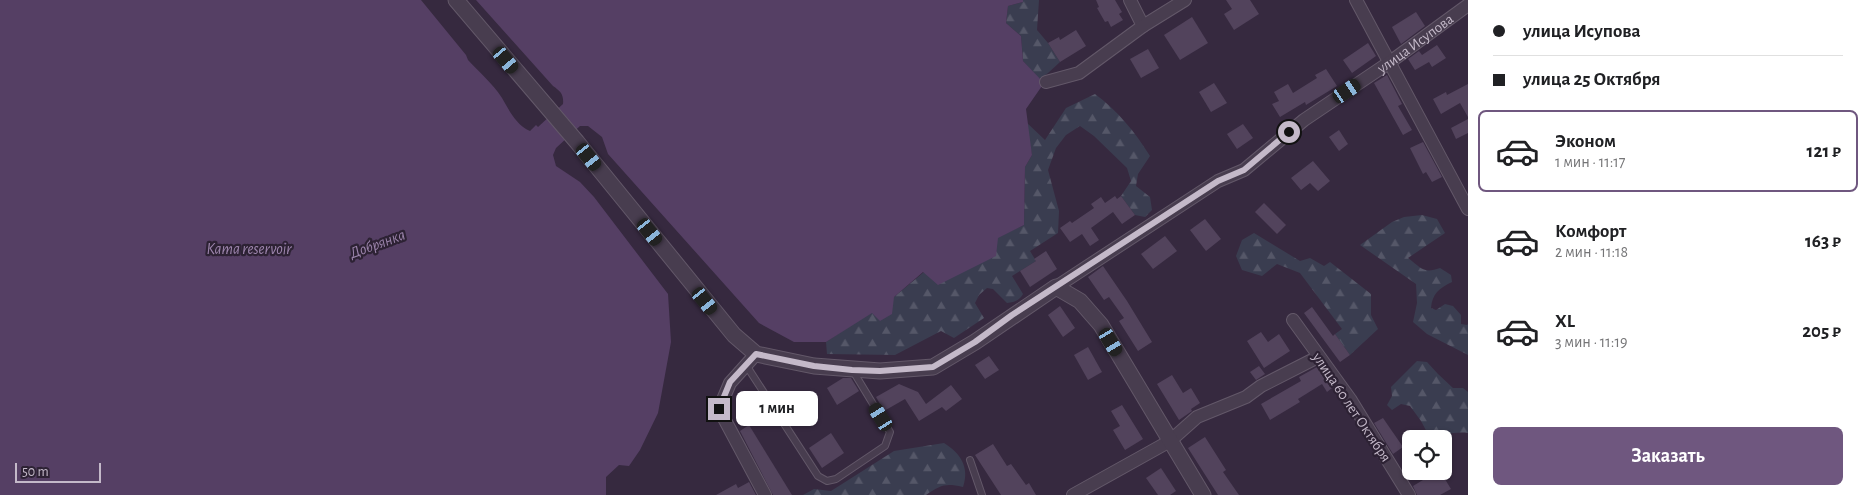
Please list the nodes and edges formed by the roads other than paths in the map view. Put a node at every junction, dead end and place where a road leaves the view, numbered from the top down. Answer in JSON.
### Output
{"nodes":[{"id":1,"x":456,"y":0,"type":"edge"},
{"id":2,"x":1130,"y":0,"type":"edge"},
{"id":3,"x":1185,"y":0,"type":"edge"},
{"id":4,"x":1356,"y":0,"type":"edge"},
{"id":5,"x":1468,"y":5,"type":"edge"},
{"id":6,"x":1143,"y":26,"type":"junction"},
{"id":7,"x":1390,"y":62,"type":"junction"},
{"id":8,"x":1046,"y":82,"type":"dead end"},
{"id":9,"x":1468,"y":209,"type":"edge"},
{"id":10,"x":1056,"y":287,"type":"junction"},
{"id":11,"x":1293,"y":320,"type":"dead end"},
{"id":12,"x":1318,"y":357,"type":"junction"},
{"id":13,"x":751,"y":359,"type":"junction"},
{"id":14,"x":852,"y":370,"type":"junction"},
{"id":15,"x":1170,"y":441,"type":"junction"},
{"id":16,"x":970,"y":460,"type":"dead end"},
{"id":17,"x":765,"y":495,"type":"edge"},
{"id":18,"x":982,"y":495,"type":"edge"},
{"id":19,"x":1074,"y":495,"type":"edge"},
{"id":20,"x":1203,"y":495,"type":"edge"},
{"id":21,"x":1409,"y":495,"type":"edge"}],
"edges":[{"from":1,"to":13,"type":"street","name":"улица Исупова"},
{"from":2,"to":6,"type":"street"},
{"from":3,"to":6,"type":"street"},
{"from":4,"to":7,"type":"street"},
{"from":5,"to":7,"type":"street","name":"улица Исупова"},
{"from":6,"to":8,"type":"street"},
{"from":7,"to":9,"type":"street"},
{"from":7,"to":10,"type":"street","name":"улица Исупова"},
{"from":10,"to":14,"type":"street","name":"улица Исупова"},
{"from":10,"to":15,"type":"street"},
{"from":11,"to":12,"type":"street","name":"улица 60 лет Октября"},
{"from":12,"to":15,"type":"street"},
{"from":12,"to":21,"type":"street","name":"улица 60 лет Октября"},
{"from":13,"to":14,"type":"street","name":"улица Исупова"},
{"from":13,"to":14,"type":"lane"},
{"from":13,"to":17,"type":"street"},
{"from":15,"to":19,"type":"street"},
{"from":15,"to":20,"type":"street"},
{"from":16,"to":18,"type":"lane"}]}
